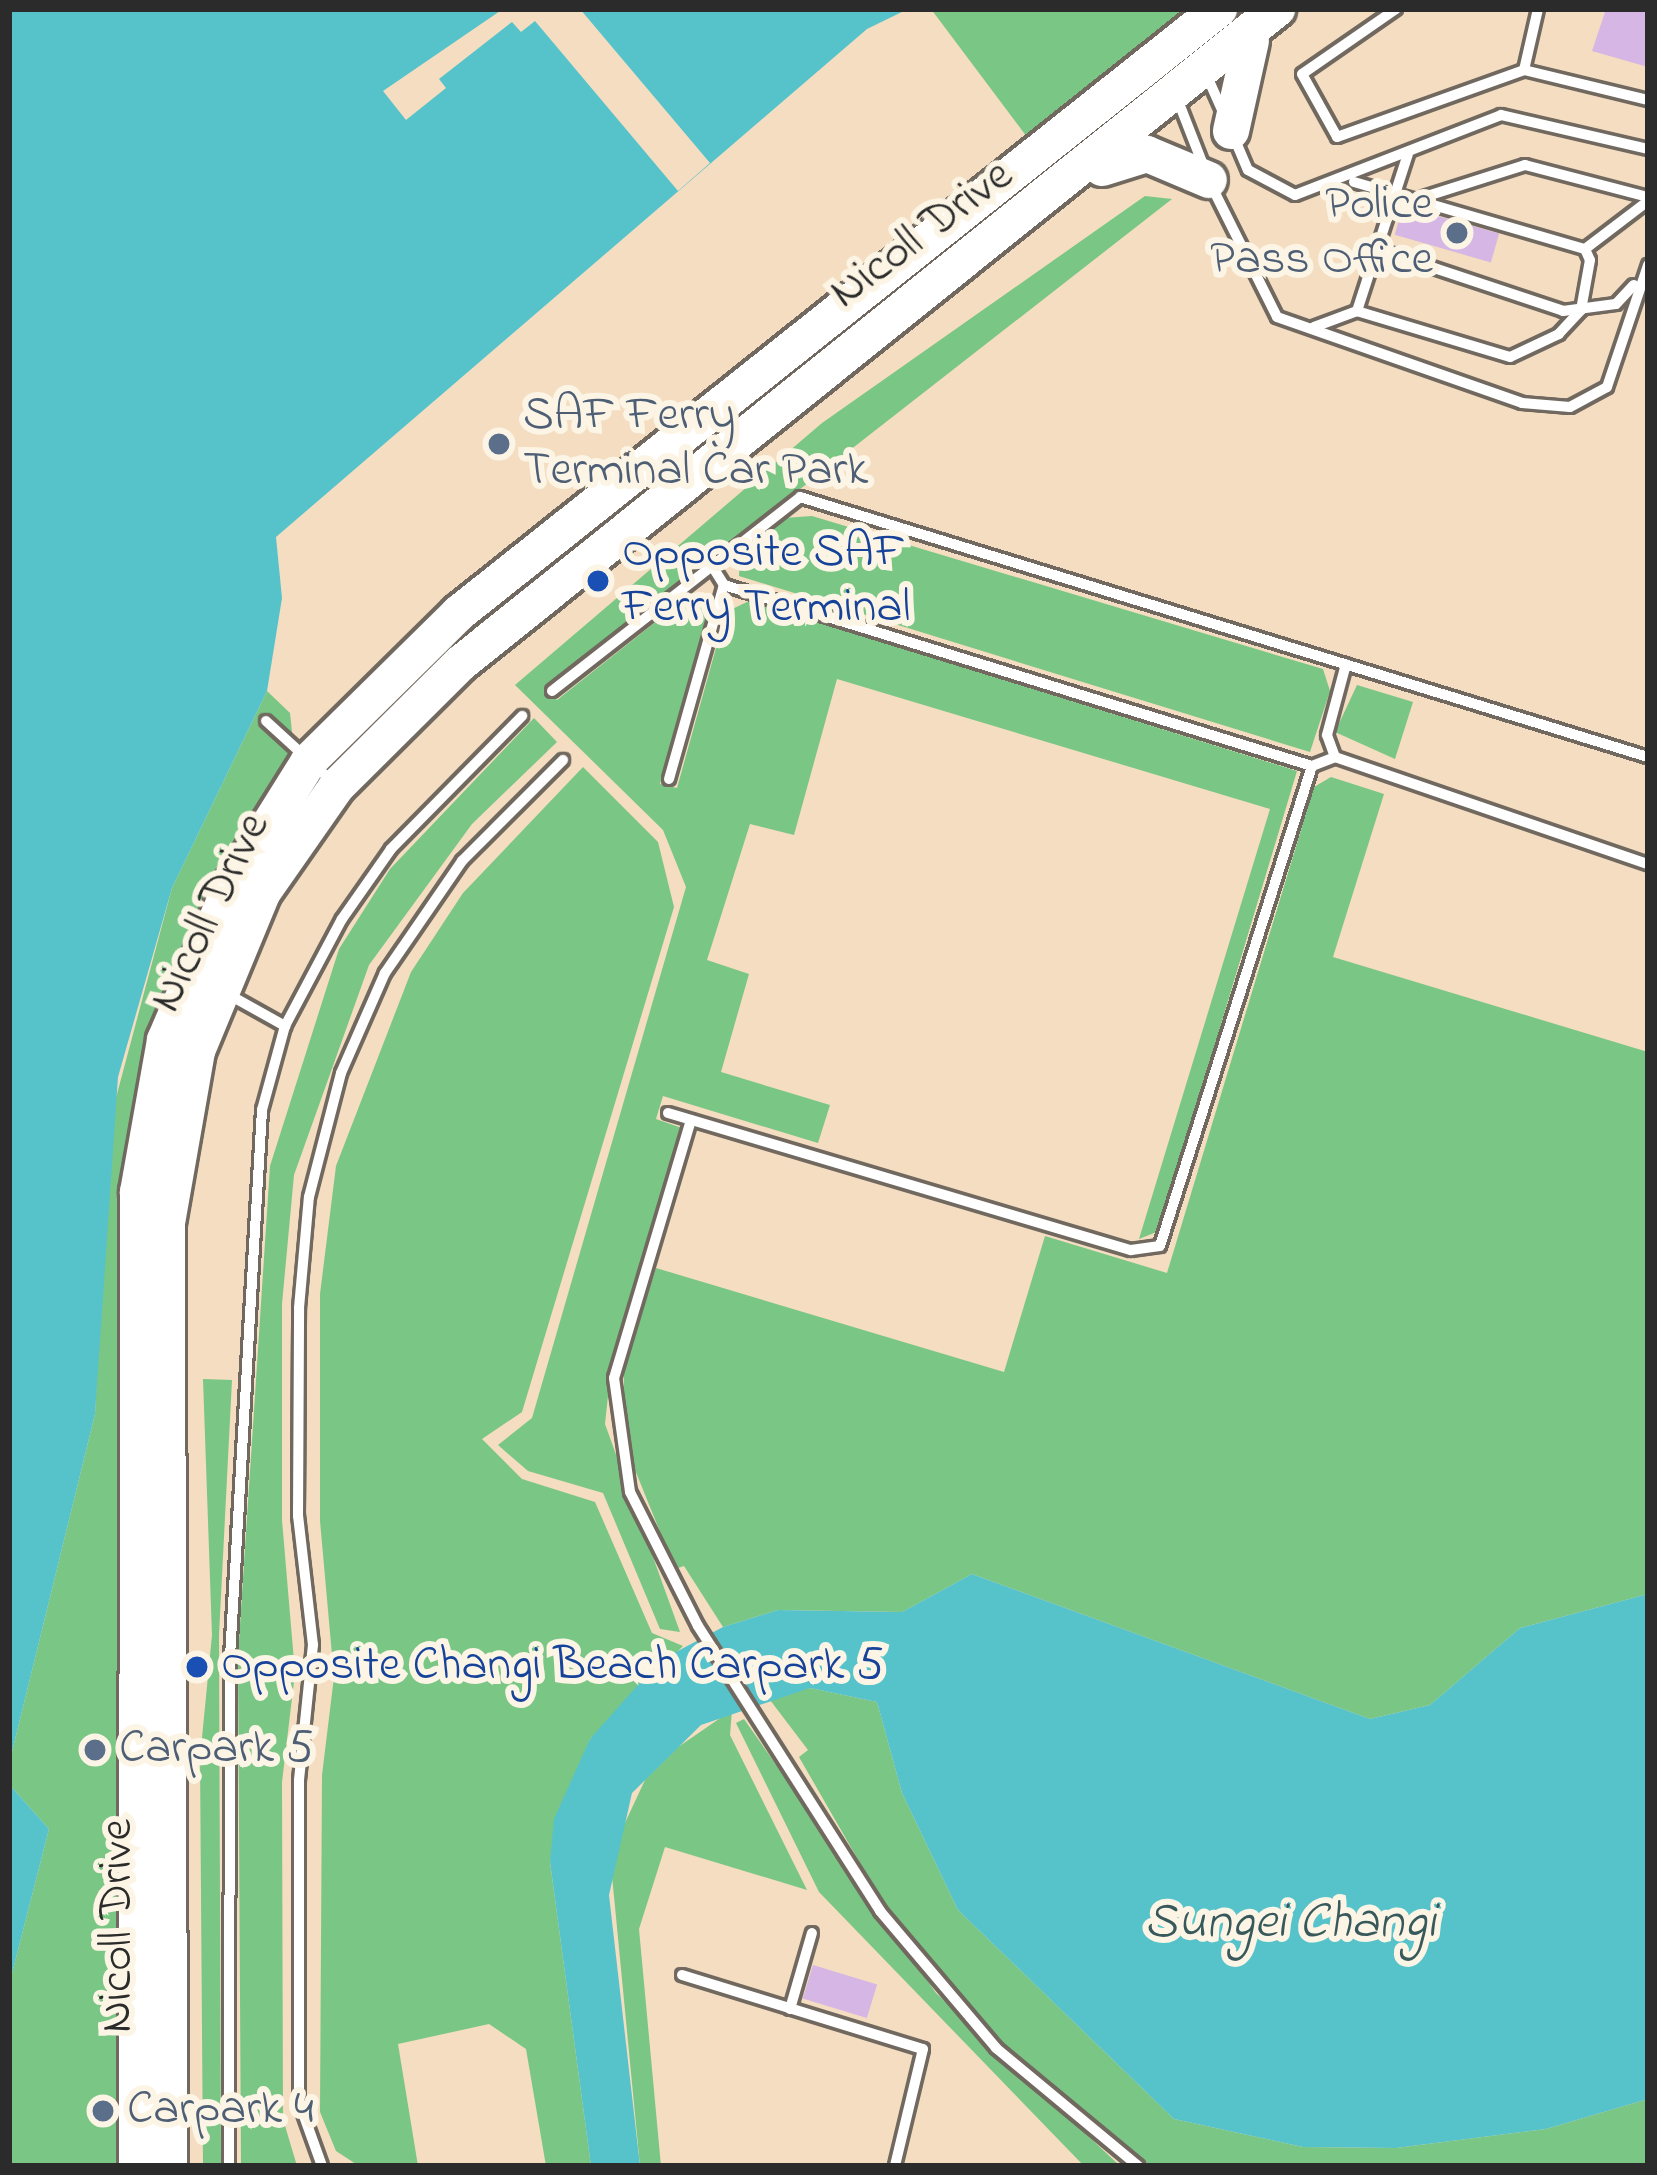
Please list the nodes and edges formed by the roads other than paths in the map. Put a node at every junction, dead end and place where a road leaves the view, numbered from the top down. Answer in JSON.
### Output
{"nodes":[{"id":1,"x":1219,"y":9,"type":"edge"},
{"id":2,"x":1396,"y":9,"type":"edge"},
{"id":3,"x":1538,"y":9,"type":"edge"},
{"id":4,"x":1269,"y":16,"type":"edge"},
{"id":5,"x":1188,"y":33,"type":"junction"},
{"id":6,"x":1158,"y":57,"type":"junction"},
{"id":7,"x":1524,"y":70,"type":"junction"},
{"id":8,"x":1206,"y":74,"type":"junction"},
{"id":9,"x":1178,"y":99,"type":"junction"},
{"id":10,"x":1648,"y":100,"type":"edge"},
{"id":11,"x":1231,"y":130,"type":"junction"},
{"id":12,"x":1648,"y":148,"type":"edge"},
{"id":13,"x":1408,"y":154,"type":"junction"},
{"id":14,"x":1209,"y":180,"type":"junction"},
{"id":15,"x":1073,"y":182,"type":"junction"},
{"id":16,"x":1350,"y":182,"type":"junction"},
{"id":17,"x":1397,"y":189,"type":"junction"},
{"id":18,"x":1424,"y":197,"type":"junction"},
{"id":19,"x":1648,"y":199,"type":"edge"},
{"id":20,"x":1377,"y":249,"type":"junction"},
{"id":21,"x":1585,"y":249,"type":"junction"},
{"id":22,"x":1648,"y":265,"type":"edge"},
{"id":23,"x":1636,"y":282,"type":"junction"},
{"id":24,"x":1581,"y":310,"type":"junction"},
{"id":25,"x":1358,"y":311,"type":"junction"},
{"id":26,"x":1304,"y":327,"type":"junction"},
{"id":27,"x":712,"y":566,"type":"junction"},
{"id":28,"x":724,"y":584,"type":"junction"},
{"id":29,"x":1346,"y":664,"type":"junction"},
{"id":30,"x":552,"y":692,"type":"dead end"},
{"id":31,"x":522,"y":716,"type":"dead end"},
{"id":32,"x":266,"y":721,"type":"dead end"},
{"id":33,"x":1335,"y":757,"type":"junction"},
{"id":34,"x":1648,"y":757,"type":"edge"},
{"id":35,"x":309,"y":760,"type":"junction"},
{"id":36,"x":563,"y":760,"type":"dead end"},
{"id":37,"x":1312,"y":766,"type":"junction"},
{"id":38,"x":669,"y":779,"type":"dead end"},
{"id":39,"x":337,"y":786,"type":"junction"},
{"id":40,"x":1648,"y":864,"type":"edge"},
{"id":41,"x":204,"y":982,"type":"junction"},
{"id":42,"x":285,"y":1026,"type":"junction"},
{"id":43,"x":668,"y":1113,"type":"dead end"},
{"id":44,"x":691,"y":1120,"type":"junction"},
{"id":45,"x":812,"y":1933,"type":"dead end"},
{"id":46,"x":682,"y":1975,"type":"dead end"},
{"id":47,"x":790,"y":2009,"type":"junction"},
{"id":48,"x":151,"y":2064,"type":"junction"},
{"id":49,"x":230,"y":2165,"type":"edge"},
{"id":50,"x":137,"y":2166,"type":"edge"},
{"id":51,"x":169,"y":2166,"type":"edge"},
{"id":52,"x":322,"y":2166,"type":"edge"},
{"id":53,"x":896,"y":2166,"type":"edge"},
{"id":54,"x":1138,"y":2166,"type":"edge"}],
"edges":[{"from":1,"to":5,"type":"main road","name":"Nicoll Drive"},
{"from":2,"to":7,"type":"lane"},
{"from":3,"to":7,"type":"lane"},
{"from":4,"to":8,"type":"main road","name":"Nicoll Drive"},
{"from":4,"to":11,"type":"main road"},
{"from":5,"to":6,"type":"main road","name":"Nicoll Drive"},
{"from":5,"to":8,"type":"lane"},
{"from":6,"to":9,"type":"lane"},
{"from":6,"to":35,"type":"main road","name":"Nicoll Drive"},
{"from":7,"to":10,"type":"lane"},
{"from":8,"to":9,"type":"main road","name":"Nicoll Drive"},
{"from":8,"to":11,"type":"lane"},
{"from":9,"to":14,"type":"lane"},
{"from":9,"to":15,"type":"main road","name":"Nicoll Drive"},
{"from":11,"to":16,"type":"lane"},
{"from":12,"to":13,"type":"lane"},
{"from":13,"to":16,"type":"lane"},
{"from":13,"to":17,"type":"lane"},
{"from":14,"to":15,"type":"main road"},
{"from":14,"to":26,"type":"lane"},
{"from":15,"to":39,"type":"main road","name":"Nicoll Drive"},
{"from":16,"to":17,"type":"lane"},
{"from":17,"to":18,"type":"lane"},
{"from":17,"to":20,"type":"lane"},
{"from":18,"to":19,"type":"lane"},
{"from":18,"to":21,"type":"lane"},
{"from":19,"to":21,"type":"lane"},
{"from":20,"to":24,"type":"lane"},
{"from":20,"to":25,"type":"lane"},
{"from":21,"to":24,"type":"lane"},
{"from":22,"to":23,"type":"lane"},
{"from":23,"to":24,"type":"lane"},
{"from":23,"to":26,"type":"lane"},
{"from":24,"to":25,"type":"lane"},
{"from":25,"to":26,"type":"lane"},
{"from":27,"to":28,"type":"lane"},
{"from":27,"to":29,"type":"lane"},
{"from":27,"to":30,"type":"lane"},
{"from":28,"to":37,"type":"lane"},
{"from":28,"to":38,"type":"lane"},
{"from":29,"to":33,"type":"lane"},
{"from":29,"to":34,"type":"lane"},
{"from":31,"to":42,"type":"lane"},
{"from":32,"to":35,"type":"lane"},
{"from":33,"to":37,"type":"lane"},
{"from":33,"to":40,"type":"lane"},
{"from":35,"to":39,"type":"lane"},
{"from":35,"to":41,"type":"main road","name":"Nicoll Drive"},
{"from":36,"to":52,"type":"lane"},
{"from":37,"to":44,"type":"lane"},
{"from":39,"to":41,"type":"main road","name":"Nicoll Drive"},
{"from":41,"to":42,"type":"lane"},
{"from":41,"to":48,"type":"main road","name":"Nicoll Drive"},
{"from":42,"to":49,"type":"lane"},
{"from":43,"to":44,"type":"lane"},
{"from":44,"to":54,"type":"lane"},
{"from":45,"to":47,"type":"lane"},
{"from":46,"to":47,"type":"lane"},
{"from":47,"to":53,"type":"lane"},
{"from":48,"to":50,"type":"main road","name":"Nicoll Drive"},
{"from":48,"to":51,"type":"main road","name":"Nicoll Drive"}]}
